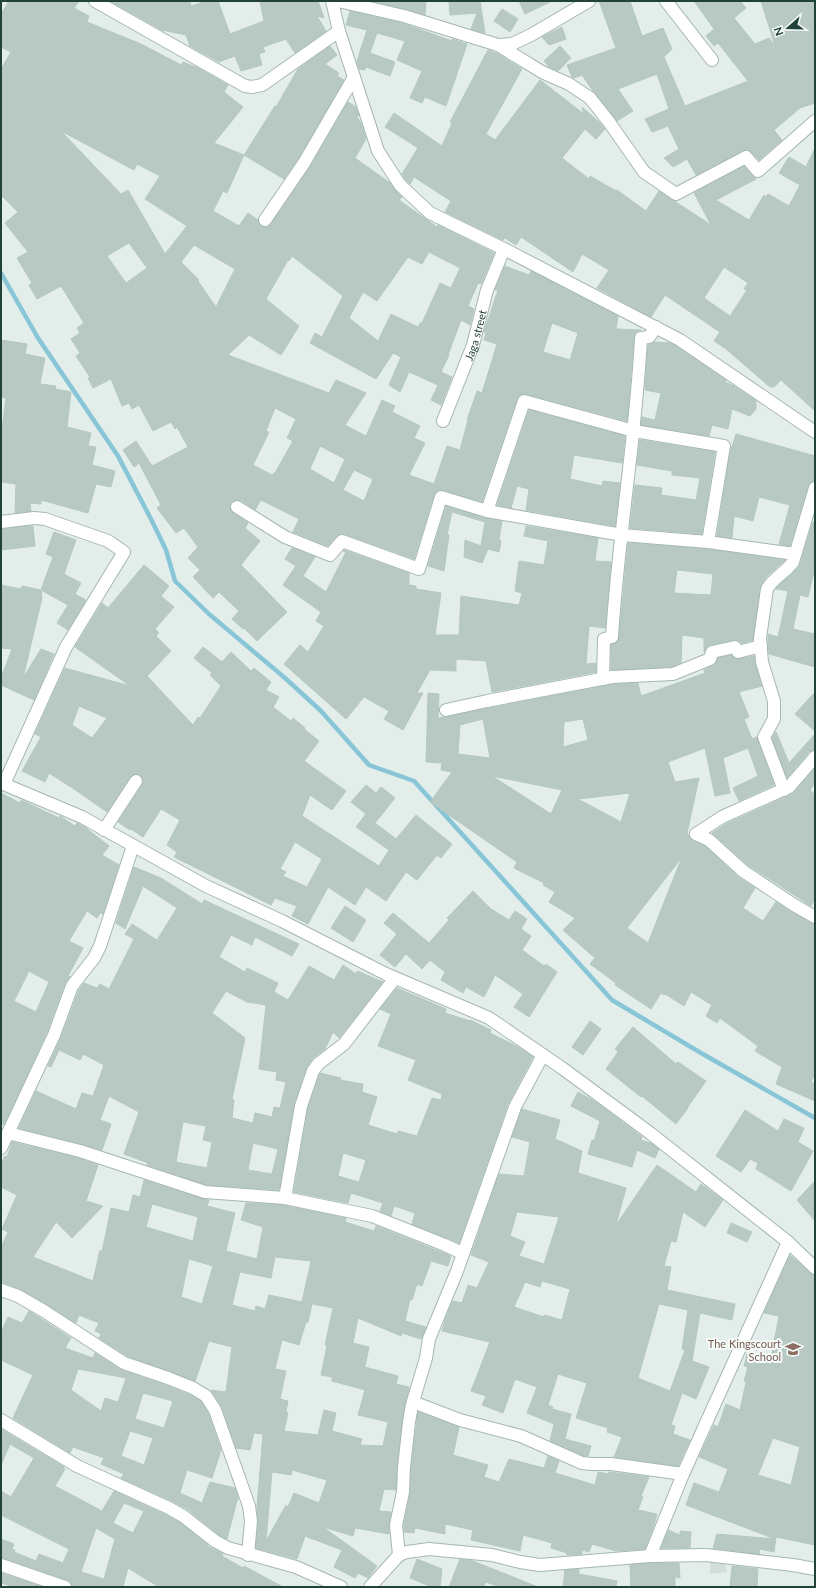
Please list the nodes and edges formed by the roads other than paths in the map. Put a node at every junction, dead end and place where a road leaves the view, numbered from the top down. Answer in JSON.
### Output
{"nodes":[{"id":1,"x":95,"y":1,"type":"edge"},
{"id":2,"x":332,"y":1,"type":"edge"},
{"id":3,"x":338,"y":1,"type":"edge"},
{"id":4,"x":589,"y":1,"type":"edge"},
{"id":5,"x":666,"y":1,"type":"edge"},
{"id":6,"x":338,"y":31,"type":"junction"},
{"id":7,"x":498,"y":45,"type":"junction"},
{"id":8,"x":712,"y":60,"type":"dead end"},
{"id":9,"x":354,"y":77,"type":"junction"},
{"id":10,"x":815,"y":121,"type":"edge"},
{"id":11,"x":264,"y":220,"type":"dead end"},
{"id":12,"x":504,"y":248,"type":"junction"},
{"id":13,"x":656,"y":327,"type":"junction"},
{"id":14,"x":443,"y":421,"type":"dead end"},
{"id":15,"x":634,"y":431,"type":"junction"},
{"id":16,"x":815,"y":432,"type":"edge"},
{"id":17,"x":815,"y":488,"type":"edge"},
{"id":18,"x":237,"y":507,"type":"dead end"},
{"id":19,"x":487,"y":511,"type":"junction"},
{"id":20,"x":1,"y":522,"type":"edge"},
{"id":21,"x":622,"y":535,"type":"junction"},
{"id":22,"x":708,"y":542,"type":"junction"},
{"id":23,"x":795,"y":554,"type":"junction"},
{"id":24,"x":760,"y":646,"type":"junction"},
{"id":25,"x":603,"y":679,"type":"junction"},
{"id":26,"x":446,"y":710,"type":"dead end"},
{"id":27,"x":815,"y":758,"type":"edge"},
{"id":28,"x":136,"y":781,"type":"dead end"},
{"id":29,"x":2,"y":783,"type":"edge"},
{"id":30,"x":784,"y":790,"type":"junction"},
{"id":31,"x":104,"y":830,"type":"junction"},
{"id":32,"x":133,"y":846,"type":"junction"},
{"id":33,"x":815,"y":917,"type":"edge"},
{"id":34,"x":395,"y":978,"type":"junction"},
{"id":35,"x":543,"y":1055,"type":"junction"},
{"id":36,"x":8,"y":1133,"type":"junction"},
{"id":37,"x":1,"y":1148,"type":"edge"},
{"id":38,"x":284,"y":1198,"type":"junction"},
{"id":39,"x":788,"y":1242,"type":"junction"},
{"id":40,"x":462,"y":1253,"type":"junction"},
{"id":41,"x":815,"y":1268,"type":"edge"},
{"id":42,"x":1,"y":1290,"type":"edge"},
{"id":43,"x":413,"y":1402,"type":"junction"},
{"id":44,"x":1,"y":1420,"type":"edge"},
{"id":45,"x":683,"y":1474,"type":"junction"},
{"id":46,"x":248,"y":1555,"type":"junction"},
{"id":47,"x":399,"y":1555,"type":"junction"},
{"id":48,"x":650,"y":1556,"type":"junction"},
{"id":49,"x":1,"y":1565,"type":"edge"},
{"id":50,"x":815,"y":1569,"type":"edge"},
{"id":51,"x":65,"y":1587,"type":"edge"},
{"id":52,"x":341,"y":1587,"type":"edge"},
{"id":53,"x":370,"y":1587,"type":"edge"}],
"edges":[{"from":1,"to":6,"type":"street"},
{"from":2,"to":6,"type":"street"},
{"from":3,"to":7,"type":"street"},
{"from":4,"to":7,"type":"street"},
{"from":5,"to":8,"type":"street"},
{"from":6,"to":9,"type":"street"},
{"from":7,"to":10,"type":"street"},
{"from":9,"to":11,"type":"street"},
{"from":9,"to":12,"type":"street"},
{"from":12,"to":13,"type":"street"},
{"from":12,"to":14,"type":"street","name":"Jaga street"},
{"from":13,"to":15,"type":"street"},
{"from":13,"to":16,"type":"street"},
{"from":15,"to":19,"type":"street"},
{"from":15,"to":21,"type":"street"},
{"from":15,"to":22,"type":"street"},
{"from":17,"to":23,"type":"street"},
{"from":18,"to":19,"type":"street"},
{"from":19,"to":21,"type":"street"},
{"from":20,"to":29,"type":"street"},
{"from":21,"to":22,"type":"street"},
{"from":21,"to":25,"type":"street"},
{"from":22,"to":23,"type":"street"},
{"from":23,"to":24,"type":"street"},
{"from":24,"to":25,"type":"street"},
{"from":24,"to":30,"type":"street"},
{"from":25,"to":26,"type":"street"},
{"from":27,"to":30,"type":"street"},
{"from":28,"to":31,"type":"street"},
{"from":29,"to":31,"type":"street"},
{"from":30,"to":33,"type":"street"},
{"from":31,"to":32,"type":"street"},
{"from":32,"to":34,"type":"street"},
{"from":32,"to":36,"type":"street"},
{"from":34,"to":35,"type":"street"},
{"from":34,"to":38,"type":"street"},
{"from":35,"to":39,"type":"street"},
{"from":35,"to":40,"type":"street"},
{"from":36,"to":37,"type":"street"},
{"from":36,"to":38,"type":"street"},
{"from":38,"to":40,"type":"street"},
{"from":39,"to":41,"type":"street"},
{"from":39,"to":45,"type":"street"},
{"from":40,"to":43,"type":"street"},
{"from":42,"to":46,"type":"street"},
{"from":43,"to":45,"type":"street"},
{"from":43,"to":47,"type":"street"},
{"from":44,"to":46,"type":"street"},
{"from":45,"to":48,"type":"street"},
{"from":46,"to":52,"type":"street"},
{"from":47,"to":48,"type":"street"},
{"from":47,"to":53,"type":"street"},
{"from":48,"to":50,"type":"street"},
{"from":49,"to":51,"type":"street"}]}
